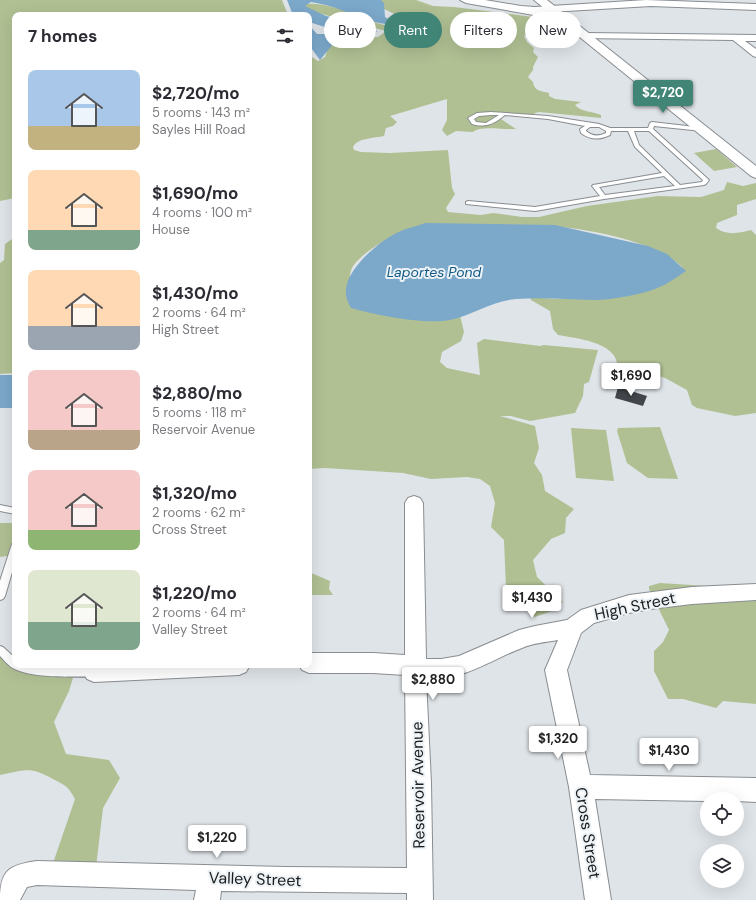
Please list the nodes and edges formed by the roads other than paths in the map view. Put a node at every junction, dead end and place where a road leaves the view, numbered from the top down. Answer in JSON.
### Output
{"nodes":[{"id":1,"x":466,"y":0,"type":"edge"},
{"id":2,"x":540,"y":0,"type":"edge"},
{"id":3,"x":740,"y":0,"type":"edge"},
{"id":4,"x":756,"y":1,"type":"edge"},
{"id":5,"x":604,"y":4,"type":"junction"},
{"id":6,"x":756,"y":7,"type":"edge"},
{"id":7,"x":550,"y":8,"type":"junction"},
{"id":8,"x":513,"y":9,"type":"junction"},
{"id":9,"x":530,"y":12,"type":"edge"},
{"id":10,"x":555,"y":12,"type":"edge"},
{"id":11,"x":578,"y":12,"type":"edge"},
{"id":12,"x":581,"y":30,"type":"edge"},
{"id":13,"x":581,"y":32,"type":"edge"},
{"id":14,"x":734,"y":38,"type":"junction"},
{"id":15,"x":756,"y":38,"type":"edge"},
{"id":16,"x":756,"y":54,"type":"edge"},
{"id":17,"x":503,"y":114,"type":"junction"},
{"id":18,"x":590,"y":125,"type":"junction"},
{"id":19,"x":650,"y":129,"type":"junction"},
{"id":20,"x":702,"y":129,"type":"junction"},
{"id":21,"x":609,"y":130,"type":"junction"},
{"id":22,"x":631,"y":131,"type":"junction"},
{"id":23,"x":756,"y":173,"type":"edge"},
{"id":24,"x":666,"y":174,"type":"junction"},
{"id":25,"x":679,"y":187,"type":"junction"},
{"id":26,"x":604,"y":197,"type":"junction"},
{"id":27,"x":468,"y":203,"type":"dead end"},
{"id":28,"x":414,"y":503,"type":"dead end"},
{"id":29,"x":0,"y":508,"type":"edge"},
{"id":30,"x":12,"y":510,"type":"edge"},
{"id":31,"x":12,"y":558,"type":"edge"},
{"id":32,"x":756,"y":592,"type":"edge"},
{"id":33,"x":0,"y":596,"type":"edge"},
{"id":34,"x":573,"y":628,"type":"junction"},
{"id":35,"x":0,"y":650,"type":"edge"},
{"id":36,"x":12,"y":661,"type":"edge"},
{"id":37,"x":312,"y":663,"type":"edge"},
{"id":38,"x":25,"y":668,"type":"edge"},
{"id":39,"x":177,"y":668,"type":"edge"},
{"id":40,"x":416,"y":668,"type":"junction"},
{"id":41,"x":94,"y":672,"type":"joint"},
{"id":42,"x":581,"y":787,"type":"junction"},
{"id":43,"x":756,"y":790,"type":"edge"},
{"id":44,"x":209,"y":889,"type":"edge"},
{"id":45,"x":420,"y":890,"type":"edge"},
{"id":46,"x":6,"y":900,"type":"edge"},
{"id":47,"x":598,"y":900,"type":"edge"}],
"edges":[{"from":1,"to":8,"type":"main road"},
{"from":2,"to":7,"type":"main road"},
{"from":3,"to":4,"type":"main road"},
{"from":5,"to":6,"type":"main road"},
{"from":5,"to":7,"type":"main road"},
{"from":5,"to":11,"type":"main road"},
{"from":7,"to":8,"type":"main road"},
{"from":7,"to":10,"type":"main road"},
{"from":8,"to":9,"type":"main road"},
{"from":12,"to":14,"type":"street"},
{"from":13,"to":20,"type":"main road"},
{"from":14,"to":15,"type":"street"},
{"from":14,"to":16,"type":"street"},
{"from":17,"to":17,"type":"lane"},
{"from":17,"to":18,"type":"lane"},
{"from":18,"to":21,"type":"lane"},
{"from":18,"to":21,"type":"lane"},
{"from":19,"to":20,"type":"lane"},
{"from":19,"to":22,"type":"lane"},
{"from":19,"to":25,"type":"lane"},
{"from":20,"to":23,"type":"main road"},
{"from":21,"to":22,"type":"lane"},
{"from":22,"to":24,"type":"lane"},
{"from":24,"to":25,"type":"lane"},
{"from":24,"to":26,"type":"lane"},
{"from":25,"to":26,"type":"lane"},
{"from":26,"to":27,"type":"lane"},
{"from":28,"to":40,"type":"street","name":"Reservoir Avenue"},
{"from":29,"to":30,"type":"lane"},
{"from":31,"to":33,"type":"lane"},
{"from":32,"to":34,"type":"street","name":"High Street"},
{"from":34,"to":40,"type":"street","name":"High Street"},
{"from":34,"to":42,"type":"street","name":"Cross Street"},
{"from":35,"to":36,"type":"lane"},
{"from":37,"to":40,"type":"street","name":"High Street"},
{"from":38,"to":41,"type":"lane"},
{"from":39,"to":41,"type":"street"},
{"from":40,"to":45,"type":"street","name":"Reservoir Avenue"},
{"from":42,"to":43,"type":"street"},
{"from":42,"to":47,"type":"street","name":"Cross Street"},
{"from":44,"to":45,"type":"street","name":"Valley Street"},
{"from":44,"to":46,"type":"street","name":"Valley Street"}]}
